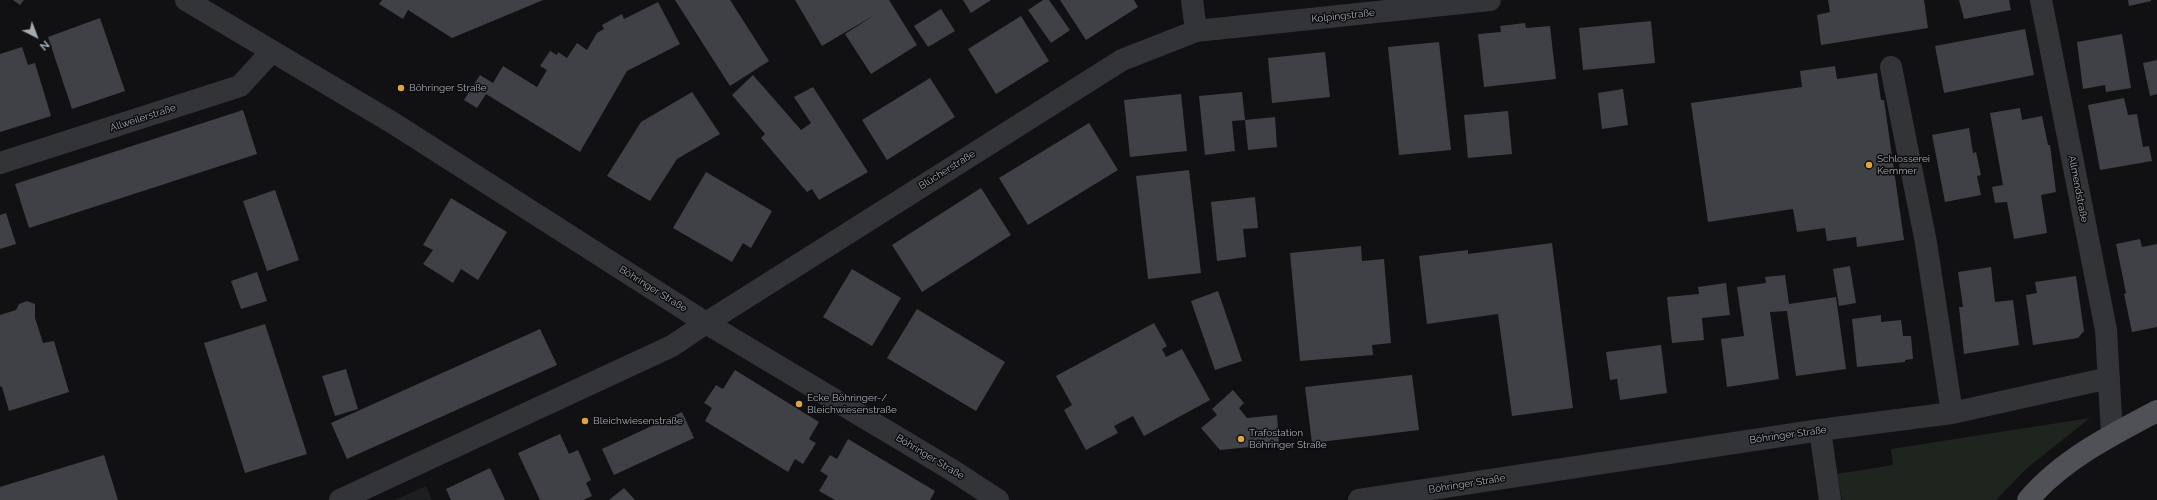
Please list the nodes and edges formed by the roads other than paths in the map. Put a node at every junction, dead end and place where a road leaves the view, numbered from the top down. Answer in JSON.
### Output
{"nodes":[{"id":1,"x":186,"y":0,"type":"edge"},
{"id":2,"x":1192,"y":0,"type":"edge"},
{"id":3,"x":1490,"y":0,"type":"edge"},
{"id":4,"x":2041,"y":0,"type":"edge"},
{"id":5,"x":1196,"y":31,"type":"junction"},
{"id":6,"x":272,"y":51,"type":"junction"},
{"id":7,"x":1891,"y":67,"type":"dead end"},
{"id":8,"x":0,"y":163,"type":"edge"},
{"id":9,"x":706,"y":323,"type":"junction"},
{"id":10,"x":2109,"y":378,"type":"junction"},
{"id":11,"x":2157,"y":412,"type":"edge"},
{"id":12,"x":1952,"y":413,"type":"junction"},
{"id":13,"x":1820,"y":430,"type":"junction"},
{"id":14,"x":2112,"y":434,"type":"junction"},
{"id":15,"x":340,"y":500,"type":"edge"},
{"id":16,"x":998,"y":500,"type":"edge"},
{"id":17,"x":1359,"y":500,"type":"edge"},
{"id":18,"x":1830,"y":500,"type":"edge"},
{"id":19,"x":2028,"y":500,"type":"edge"}],
"edges":[{"from":1,"to":6,"type":"street","name":"Böhringer Straße"},
{"from":2,"to":5,"type":"street"},
{"from":3,"to":5,"type":"street","name":"Kolpingstraße"},
{"from":4,"to":10,"type":"street","name":"Allmendstraße"},
{"from":5,"to":9,"type":"street","name":"Blücherstraße"},
{"from":6,"to":8,"type":"street","name":"Allweilerstraße"},
{"from":6,"to":9,"type":"street","name":"Böhringer Straße"},
{"from":7,"to":12,"type":"street"},
{"from":9,"to":15,"type":"street"},
{"from":9,"to":16,"type":"street","name":"Böhringer Straße"},
{"from":10,"to":12,"type":"street","name":"Böhringer Straße"},
{"from":10,"to":14,"type":"street"},
{"from":11,"to":14,"type":"main road"},
{"from":12,"to":13,"type":"street","name":"Böhringer Straße"},
{"from":13,"to":17,"type":"street","name":"Böhringer Straße"},
{"from":13,"to":18,"type":"street"},
{"from":14,"to":19,"type":"main road"}]}
